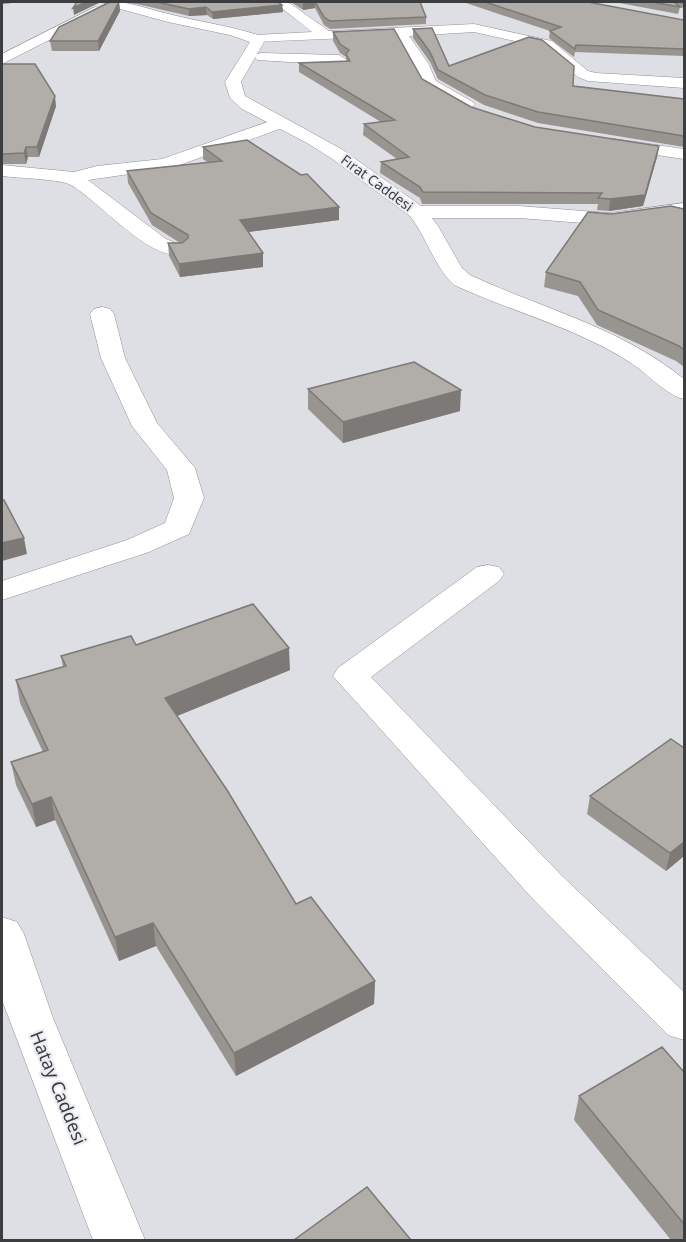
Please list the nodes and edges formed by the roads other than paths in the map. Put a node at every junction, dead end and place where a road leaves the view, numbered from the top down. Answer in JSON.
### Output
{"nodes":[{"id":1,"x":112,"y":2,"type":"edge"},
{"id":2,"x":280,"y":2,"type":"edge"},
{"id":3,"x":473,"y":10,"type":"dead end"},
{"id":4,"x":474,"y":28,"type":"junction"},
{"id":5,"x":399,"y":31,"type":"junction"},
{"id":6,"x":324,"y":34,"type":"junction"},
{"id":7,"x":253,"y":48,"type":"junction"},
{"id":8,"x":2,"y":60,"type":"edge"},
{"id":9,"x":339,"y":60,"type":"edge"},
{"id":10,"x":684,"y":83,"type":"edge"},
{"id":11,"x":477,"y":111,"type":"edge"},
{"id":12,"x":279,"y":123,"type":"junction"},
{"id":13,"x":601,"y":141,"type":"edge"},
{"id":14,"x":684,"y":154,"type":"edge"},
{"id":15,"x":2,"y":171,"type":"edge"},
{"id":16,"x":74,"y":178,"type":"junction"},
{"id":17,"x":684,"y":209,"type":"edge"},
{"id":18,"x":417,"y":212,"type":"junction"},
{"id":19,"x":176,"y":250,"type":"edge"},
{"id":20,"x":102,"y":314,"type":"dead end"},
{"id":21,"x":684,"y":391,"type":"edge"},
{"id":22,"x":488,"y":574,"type":"dead end"},
{"id":23,"x":2,"y":591,"type":"edge"},
{"id":24,"x":2,"y":934,"type":"edge"},
{"id":25,"x":684,"y":1021,"type":"edge"},
{"id":26,"x":119,"y":1240,"type":"edge"}],
"edges":[{"from":1,"to":7,"type":"street"},
{"from":1,"to":8,"type":"street"},
{"from":2,"to":6,"type":"street"},
{"from":3,"to":4,"type":"street"},
{"from":4,"to":5,"type":"street"},
{"from":4,"to":10,"type":"street"},
{"from":5,"to":6,"type":"street"},
{"from":5,"to":11,"type":"street"},
{"from":6,"to":7,"type":"street"},
{"from":7,"to":9,"type":"street"},
{"from":7,"to":12,"type":"street","name":"Fırat Caddesi"},
{"from":12,"to":16,"type":"street"},
{"from":12,"to":18,"type":"street","name":"Fırat Caddesi"},
{"from":13,"to":14,"type":"street"},
{"from":15,"to":16,"type":"street"},
{"from":16,"to":19,"type":"street"},
{"from":17,"to":18,"type":"street"},
{"from":18,"to":21,"type":"street","name":"Fırat Caddesi"},
{"from":20,"to":23,"type":"street"},
{"from":22,"to":25,"type":"street"},
{"from":24,"to":26,"type":"street","name":"Hatay Caddesi"}]}
